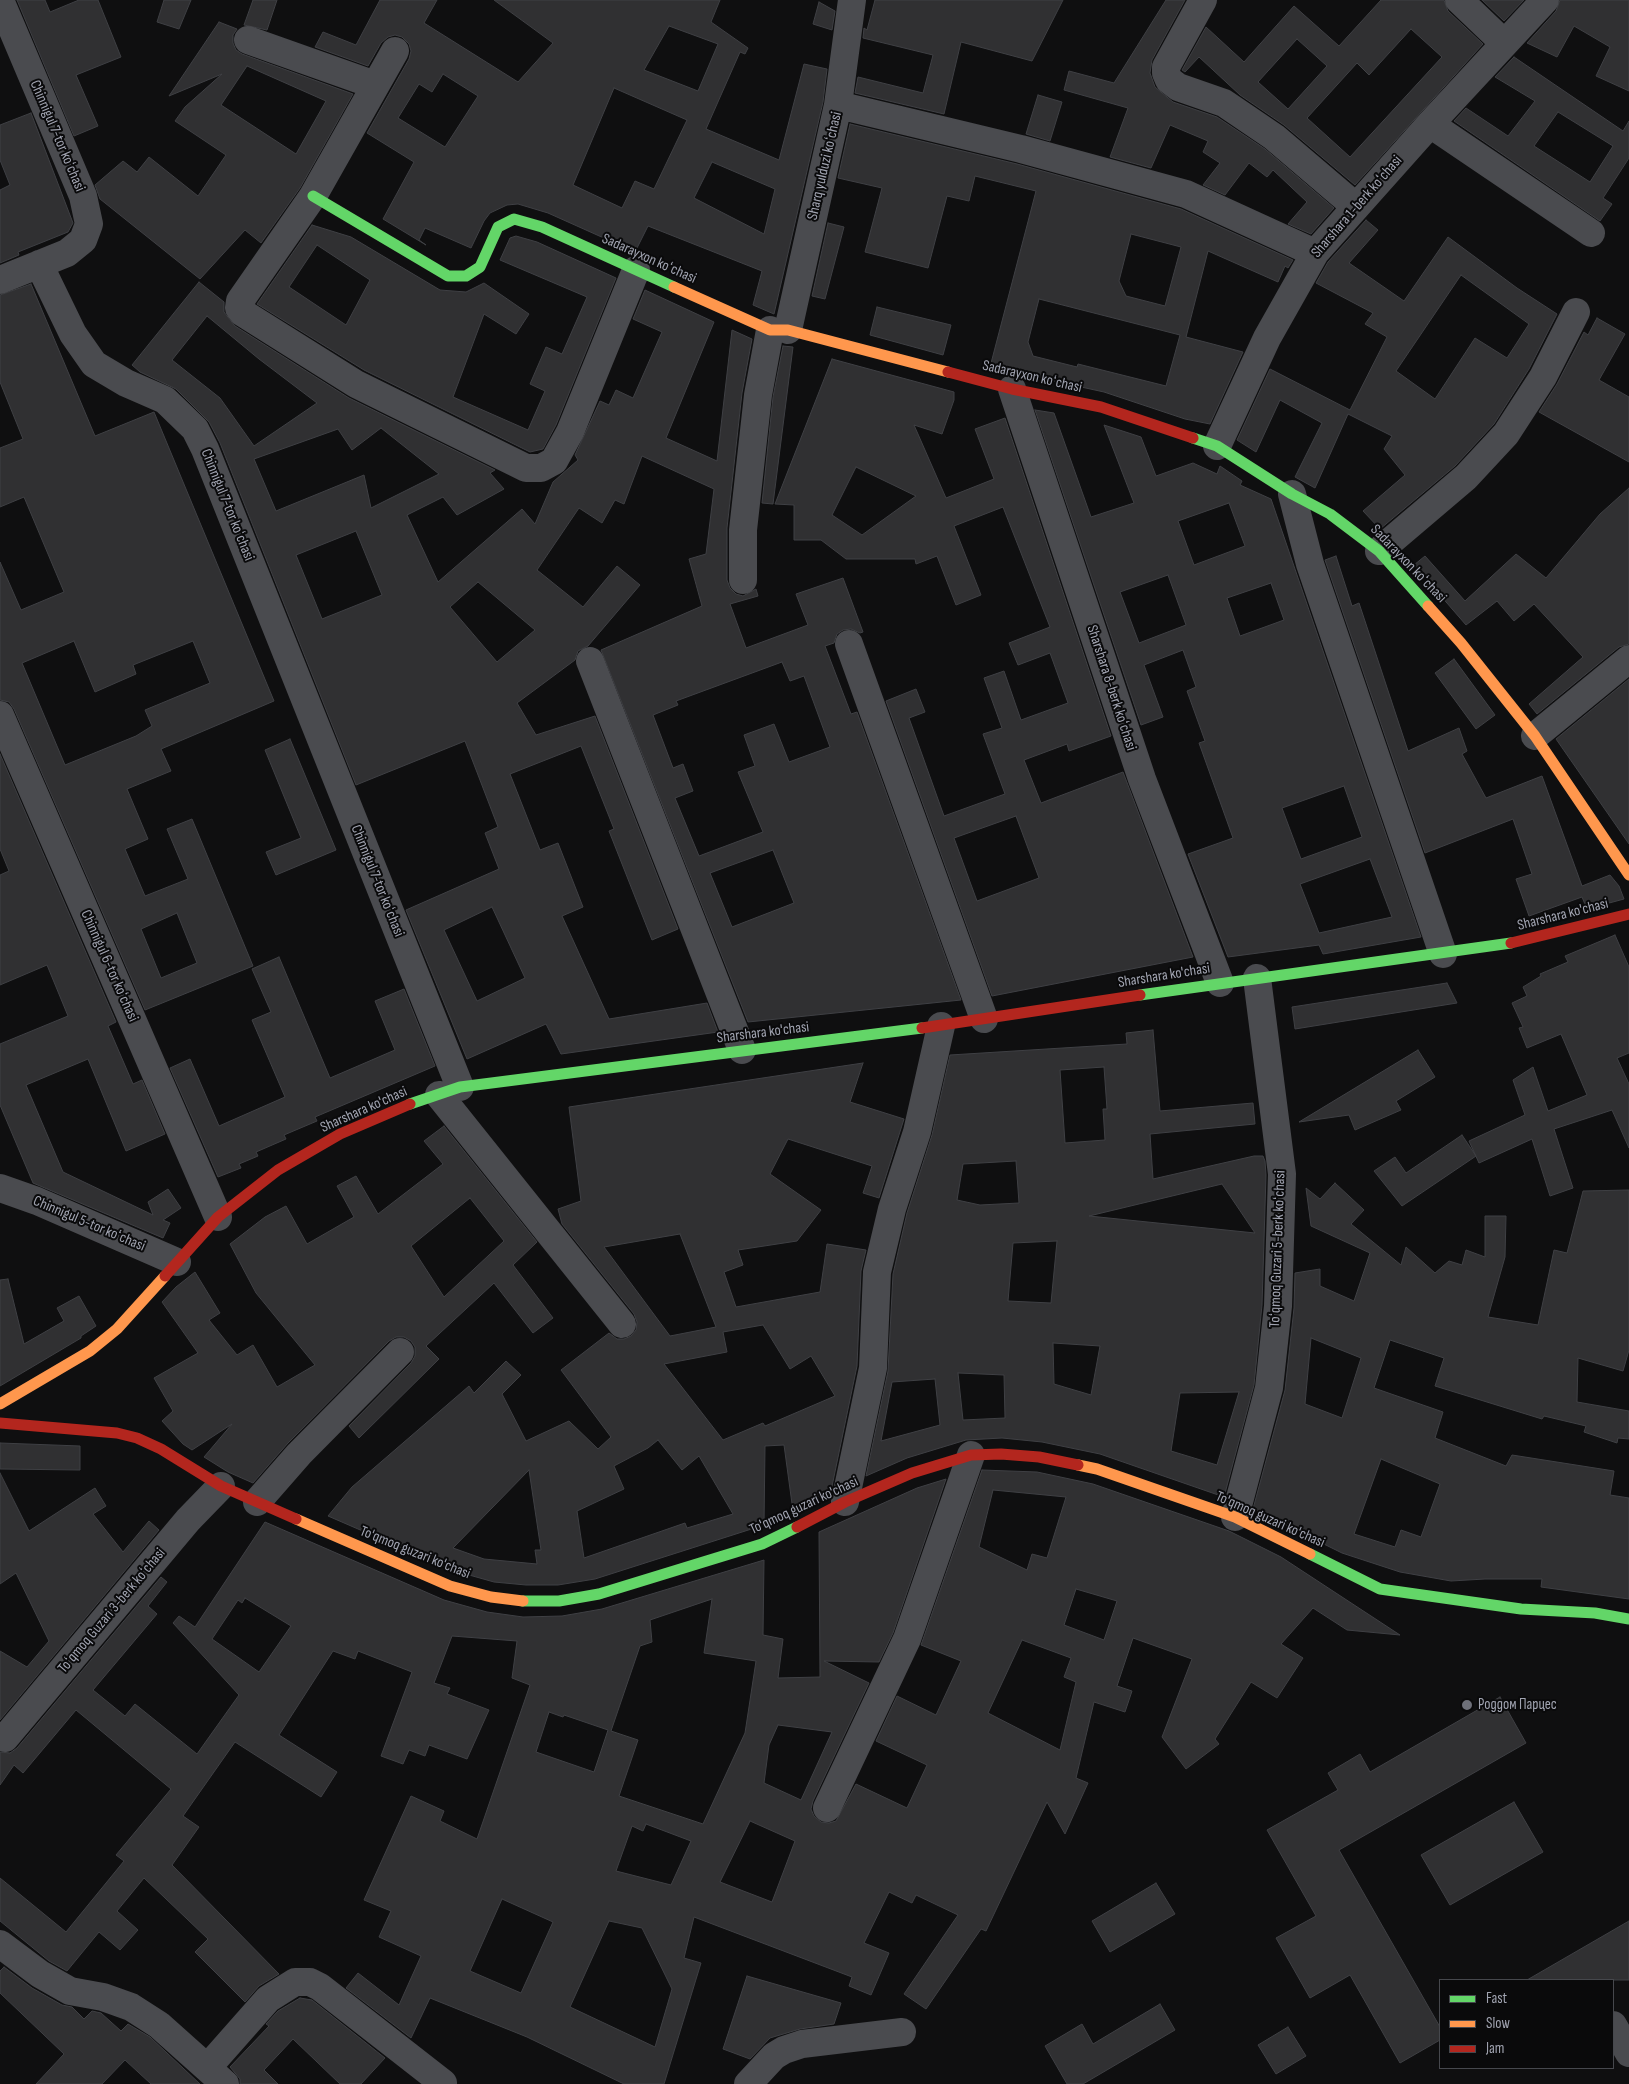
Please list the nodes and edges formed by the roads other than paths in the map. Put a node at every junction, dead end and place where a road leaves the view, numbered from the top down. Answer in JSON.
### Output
{"nodes":[{"id":1,"x":0,"y":0,"type":"edge"},
{"id":2,"x":852,"y":0,"type":"edge"},
{"id":3,"x":1203,"y":0,"type":"edge"},
{"id":4,"x":1459,"y":0,"type":"edge"},
{"id":5,"x":1545,"y":0,"type":"edge"},
{"id":6,"x":248,"y":40,"type":"dead end"},
{"id":7,"x":1504,"y":42,"type":"junction"},
{"id":8,"x":395,"y":51,"type":"dead end"},
{"id":9,"x":375,"y":85,"type":"junction"},
{"id":10,"x":838,"y":105,"type":"junction"},
{"id":11,"x":1430,"y":124,"type":"junction"},
{"id":12,"x":312,"y":196,"type":"junction"},
{"id":13,"x":1355,"y":206,"type":"junction"},
{"id":14,"x":1590,"y":233,"type":"dead end"},
{"id":15,"x":1315,"y":253,"type":"junction"},
{"id":16,"x":39,"y":264,"type":"junction"},
{"id":17,"x":636,"y":270,"type":"junction"},
{"id":18,"x":0,"y":280,"type":"edge"},
{"id":19,"x":1576,"y":312,"type":"dead end"},
{"id":20,"x":779,"y":330,"type":"junction"},
{"id":21,"x":1012,"y":389,"type":"junction"},
{"id":22,"x":1217,"y":446,"type":"junction"},
{"id":23,"x":1292,"y":494,"type":"junction"},
{"id":24,"x":1379,"y":552,"type":"junction"},
{"id":25,"x":743,"y":580,"type":"dead end"},
{"id":26,"x":849,"y":644,"type":"dead end"},
{"id":27,"x":1629,"y":659,"type":"edge"},
{"id":28,"x":590,"y":662,"type":"dead end"},
{"id":29,"x":0,"y":715,"type":"edge"},
{"id":30,"x":1535,"y":736,"type":"junction"},
{"id":31,"x":1629,"y":875,"type":"edge"},
{"id":32,"x":1629,"y":914,"type":"edge"},
{"id":33,"x":1443,"y":954,"type":"junction"},
{"id":34,"x":1257,"y":978,"type":"junction"},
{"id":35,"x":1220,"y":982,"type":"junction"},
{"id":36,"x":984,"y":1019,"type":"junction"},
{"id":37,"x":941,"y":1026,"type":"junction"},
{"id":38,"x":742,"y":1050,"type":"junction"},
{"id":39,"x":450,"y":1091,"type":"junction"},
{"id":40,"x":0,"y":1188,"type":"edge"},
{"id":41,"x":218,"y":1217,"type":"junction"},
{"id":42,"x":177,"y":1262,"type":"junction"},
{"id":43,"x":622,"y":1324,"type":"dead end"},
{"id":44,"x":400,"y":1352,"type":"dead end"},
{"id":45,"x":0,"y":1404,"type":"edge"},
{"id":46,"x":0,"y":1424,"type":"edge"},
{"id":47,"x":972,"y":1455,"type":"junction"},
{"id":48,"x":221,"y":1486,"type":"junction"},
{"id":49,"x":257,"y":1502,"type":"junction"},
{"id":50,"x":845,"y":1502,"type":"junction"},
{"id":51,"x":1234,"y":1517,"type":"junction"},
{"id":52,"x":1629,"y":1620,"type":"edge"},
{"id":53,"x":6,"y":1738,"type":"dead end"},
{"id":54,"x":827,"y":1808,"type":"dead end"},
{"id":55,"x":0,"y":1944,"type":"edge"},
{"id":56,"x":1614,"y":2027,"type":"edge"},
{"id":57,"x":902,"y":2032,"type":"dead end"},
{"id":58,"x":1629,"y":2052,"type":"edge"},
{"id":59,"x":216,"y":2076,"type":"edge"},
{"id":60,"x":443,"y":2083,"type":"edge"},
{"id":61,"x":748,"y":2084,"type":"edge"}],
"edges":[{"from":1,"to":16,"type":"street","name":"Chinnigul 7-tor koʻchasi"},
{"from":2,"to":10,"type":"street","name":"Sharq yulduzi koʻchasi"},
{"from":3,"to":13,"type":"street"},
{"from":4,"to":7,"type":"street"},
{"from":5,"to":7,"type":"street","name":"Sharshara 1-berk koʻchasi"},
{"from":6,"to":9,"type":"street"},
{"from":7,"to":11,"type":"street","name":"Sharshara 1-berk koʻchasi"},
{"from":8,"to":9,"type":"street"},
{"from":9,"to":12,"type":"street"},
{"from":10,"to":15,"type":"street"},
{"from":10,"to":20,"type":"street","name":"Sharq yulduzi koʻchasi"},
{"from":11,"to":13,"type":"street","name":"Sharshara 1-berk koʻchasi"},
{"from":11,"to":14,"type":"street"},
{"from":12,"to":17,"type":"street","name":"Sadarayxon koʻchasi"},
{"from":12,"to":17,"type":"street"},
{"from":13,"to":15,"type":"street","name":"Sharshara 1-berk koʻchasi"},
{"from":15,"to":22,"type":"street","name":"Sharshara 1-berk koʻchasi"},
{"from":16,"to":18,"type":"street"},
{"from":16,"to":39,"type":"street","name":"Chinnigul 7-tor koʻchasi"},
{"from":17,"to":20,"type":"street","name":"Sadarayxon koʻchasi"},
{"from":19,"to":24,"type":"street"},
{"from":20,"to":21,"type":"street","name":"Sadarayxon koʻchasi"},
{"from":20,"to":25,"type":"street","name":"Sharq yulduzi koʻchasi"},
{"from":21,"to":22,"type":"street","name":"Sadarayxon koʻchasi"},
{"from":21,"to":35,"type":"street","name":"Sharshara 8-berk koʻchasi"},
{"from":22,"to":23,"type":"street","name":"Sadarayxon koʻchasi"},
{"from":23,"to":24,"type":"street","name":"Sadarayxon koʻchasi"},
{"from":23,"to":33,"type":"street"},
{"from":24,"to":30,"type":"street","name":"Sadarayxon koʻchasi"},
{"from":26,"to":36,"type":"street"},
{"from":27,"to":30,"type":"street"},
{"from":28,"to":38,"type":"street"},
{"from":29,"to":41,"type":"street","name":"Chinnigul 6-tor koʻchasi"},
{"from":30,"to":31,"type":"street","name":"Sadarayxon koʻchasi"},
{"from":32,"to":33,"type":"street","name":"Sharshara ko'chasi"},
{"from":33,"to":34,"type":"street","name":"Sharshara ko'chasi"},
{"from":34,"to":35,"type":"street","name":"Sharshara ko'chasi"},
{"from":34,"to":51,"type":"street","name":"Toʻqmoq Guzari 5-berk koʻchasi"},
{"from":35,"to":36,"type":"street","name":"Sharshara ko'chasi"},
{"from":36,"to":37,"type":"street","name":"Sharshara ko'chasi"},
{"from":37,"to":38,"type":"street","name":"Sharshara ko'chasi"},
{"from":37,"to":50,"type":"street"},
{"from":38,"to":39,"type":"street","name":"Sharshara ko'chasi"},
{"from":39,"to":41,"type":"street","name":"Sharshara ko'chasi"},
{"from":39,"to":43,"type":"street","name":"Chinnigul 7-tor koʻchasi"},
{"from":40,"to":42,"type":"street","name":"Chinnigul 5-tor koʻchasi"},
{"from":41,"to":42,"type":"street","name":"Sharshara ko'chasi"},
{"from":42,"to":45,"type":"street","name":"Sharshara ko'chasi"},
{"from":44,"to":49,"type":"street"},
{"from":46,"to":48,"type":"street","name":"To'qmoq guzari ko'chasi"},
{"from":47,"to":50,"type":"street","name":"To'qmoq guzari ko'chasi"},
{"from":47,"to":51,"type":"street","name":"To'qmoq guzari ko'chasi"},
{"from":47,"to":54,"type":"street"},
{"from":48,"to":49,"type":"street","name":"To'qmoq guzari ko'chasi"},
{"from":48,"to":53,"type":"street","name":"Toʻqmoq Guzari 3-berk koʻchasi"},
{"from":49,"to":50,"type":"street","name":"To'qmoq guzari ko'chasi"},
{"from":51,"to":52,"type":"street","name":"To'qmoq guzari ko'chasi"},
{"from":55,"to":59,"type":"street"},
{"from":56,"to":58,"type":"street"},
{"from":57,"to":61,"type":"street"},
{"from":59,"to":60,"type":"street"}]}
